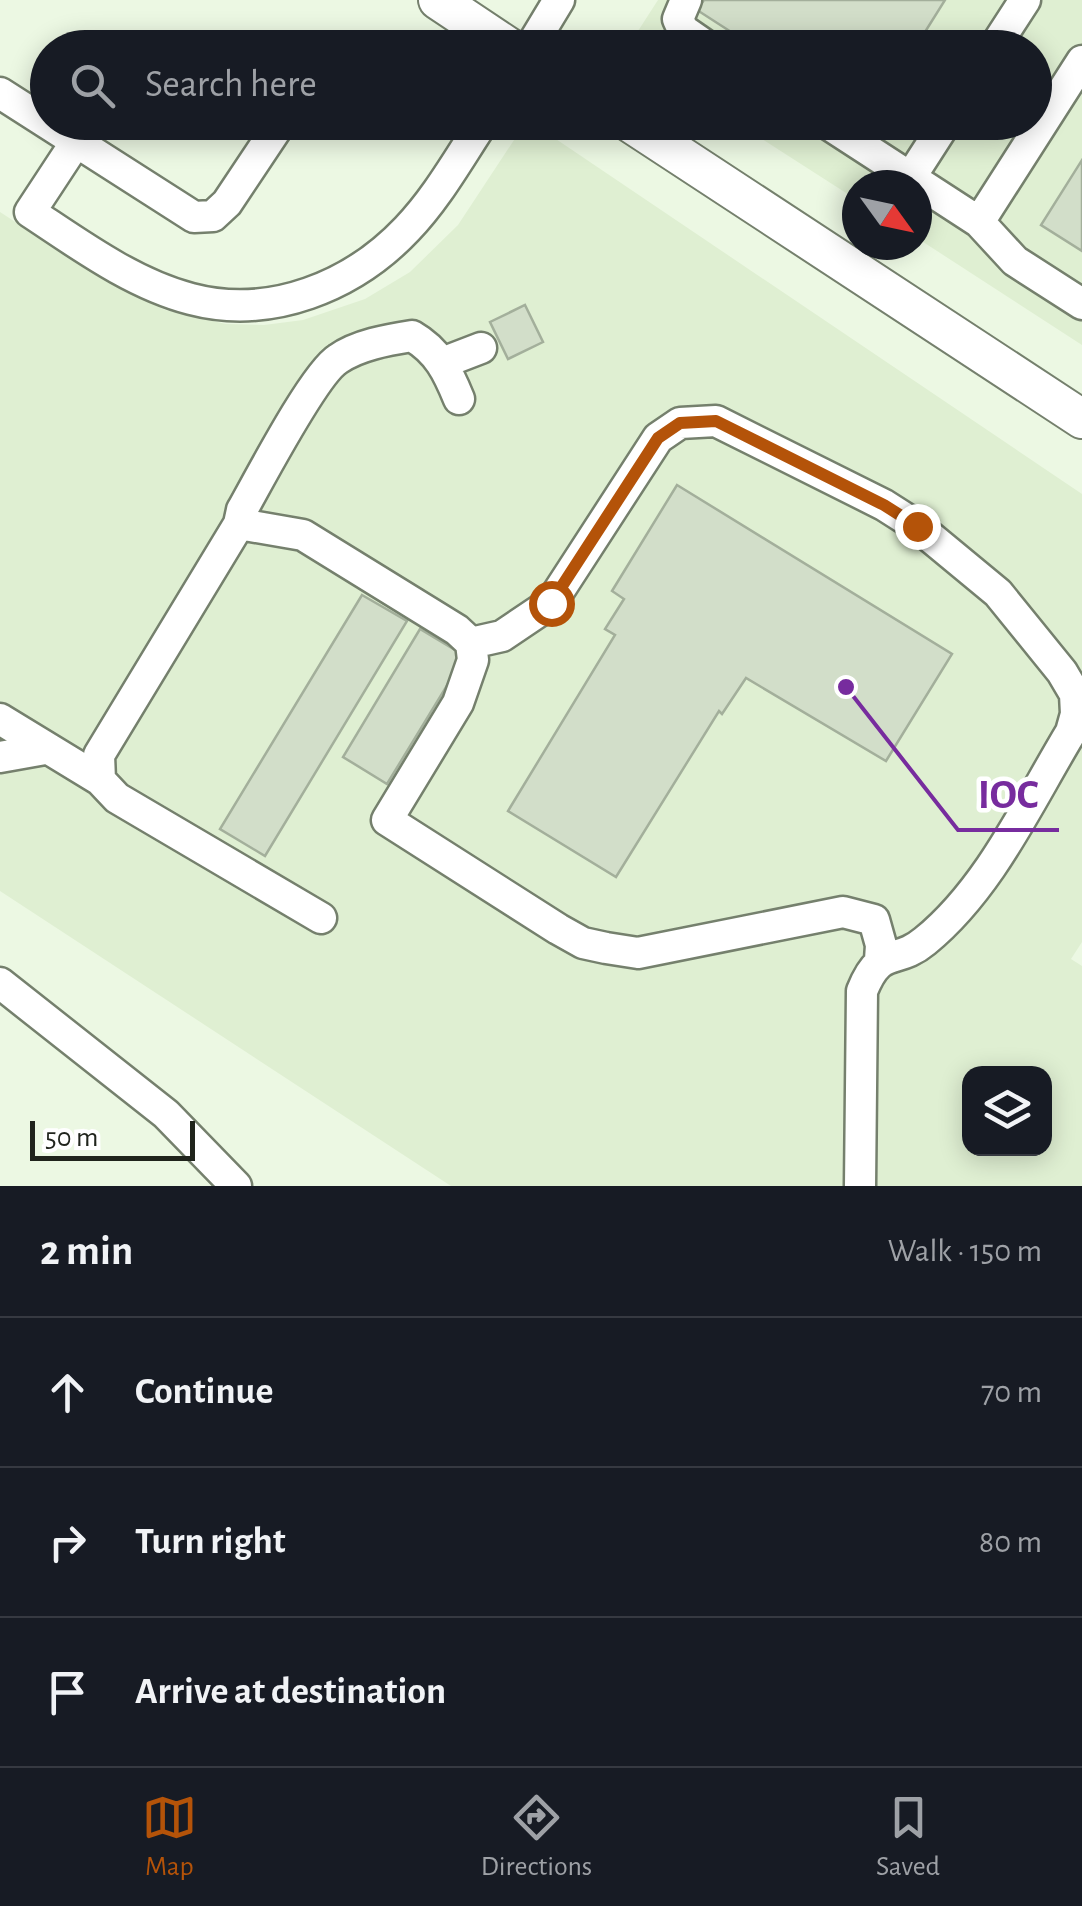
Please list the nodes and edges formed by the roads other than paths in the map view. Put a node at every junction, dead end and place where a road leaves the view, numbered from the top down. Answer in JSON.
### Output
{"nodes":[{"id":1,"x":438,"y":0,"type":"edge"},
{"id":2,"x":560,"y":0,"type":"edge"},
{"id":3,"x":686,"y":0,"type":"edge"},
{"id":4,"x":1025,"y":0,"type":"edge"},
{"id":5,"x":483,"y":30,"type":"edge"},
{"id":6,"x":541,"y":30,"type":"edge"},
{"id":7,"x":683,"y":30,"type":"edge"},
{"id":8,"x":1006,"y":30,"type":"edge"},
{"id":9,"x":1082,"y":62,"type":"edge"},
{"id":10,"x":0,"y":93,"type":"edge"},
{"id":11,"x":1052,"y":109,"type":"edge"},
{"id":12,"x":30,"y":112,"type":"edge"},
{"id":13,"x":73,"y":140,"type":"edge"},
{"id":14,"x":268,"y":140,"type":"edge"},
{"id":15,"x":471,"y":140,"type":"edge"},
{"id":16,"x":656,"y":140,"type":"edge"},
{"id":17,"x":852,"y":140,"type":"edge"},
{"id":18,"x":934,"y":140,"type":"edge"},
{"id":19,"x":1032,"y":140,"type":"edge"},
{"id":20,"x":76,"y":142,"type":"junction"},
{"id":21,"x":898,"y":170,"type":"edge"},
{"id":22,"x":915,"y":170,"type":"edge"},
{"id":23,"x":932,"y":192,"type":"edge"},
{"id":24,"x":979,"y":222,"type":"junction"},
{"id":25,"x":1082,"y":304,"type":"edge"},
{"id":26,"x":481,"y":348,"type":"dead end"},
{"id":27,"x":442,"y":363,"type":"junction"},
{"id":28,"x":459,"y":399,"type":"dead end"},
{"id":29,"x":1082,"y":419,"type":"edge"},
{"id":30,"x":239,"y":524,"type":"junction"},
{"id":31,"x":471,"y":642,"type":"junction"},
{"id":32,"x":1,"y":722,"type":"edge"},
{"id":33,"x":45,"y":750,"type":"junction"},
{"id":34,"x":0,"y":757,"type":"edge"},
{"id":35,"x":100,"y":780,"type":"junction"},
{"id":36,"x":321,"y":918,"type":"dead end"},
{"id":37,"x":880,"y":960,"type":"junction"},
{"id":38,"x":0,"y":983,"type":"edge"},
{"id":39,"x":236,"y":1186,"type":"edge"},
{"id":40,"x":860,"y":1186,"type":"edge"}],
"edges":[{"from":1,"to":5,"type":"main road"},
{"from":2,"to":6,"type":"street"},
{"from":3,"to":7,"type":"street"},
{"from":4,"to":8,"type":"street"},
{"from":9,"to":11,"type":"street"},
{"from":10,"to":12,"type":"street"},
{"from":13,"to":20,"type":"street"},
{"from":14,"to":20,"type":"street"},
{"from":15,"to":20,"type":"street"},
{"from":16,"to":29,"type":"main road"},
{"from":17,"to":21,"type":"street"},
{"from":18,"to":22,"type":"street"},
{"from":19,"to":24,"type":"street"},
{"from":23,"to":24,"type":"street"},
{"from":24,"to":25,"type":"street"},
{"from":26,"to":27,"type":"street"},
{"from":27,"to":28,"type":"street"},
{"from":27,"to":30,"type":"street"},
{"from":30,"to":31,"type":"street"},
{"from":30,"to":35,"type":"street"},
{"from":31,"to":37,"type":"street"},
{"from":31,"to":37,"type":"street"},
{"from":32,"to":33,"type":"street"},
{"from":33,"to":34,"type":"street"},
{"from":33,"to":35,"type":"street"},
{"from":35,"to":36,"type":"street"},
{"from":37,"to":40,"type":"street"},
{"from":38,"to":39,"type":"street"}]}
